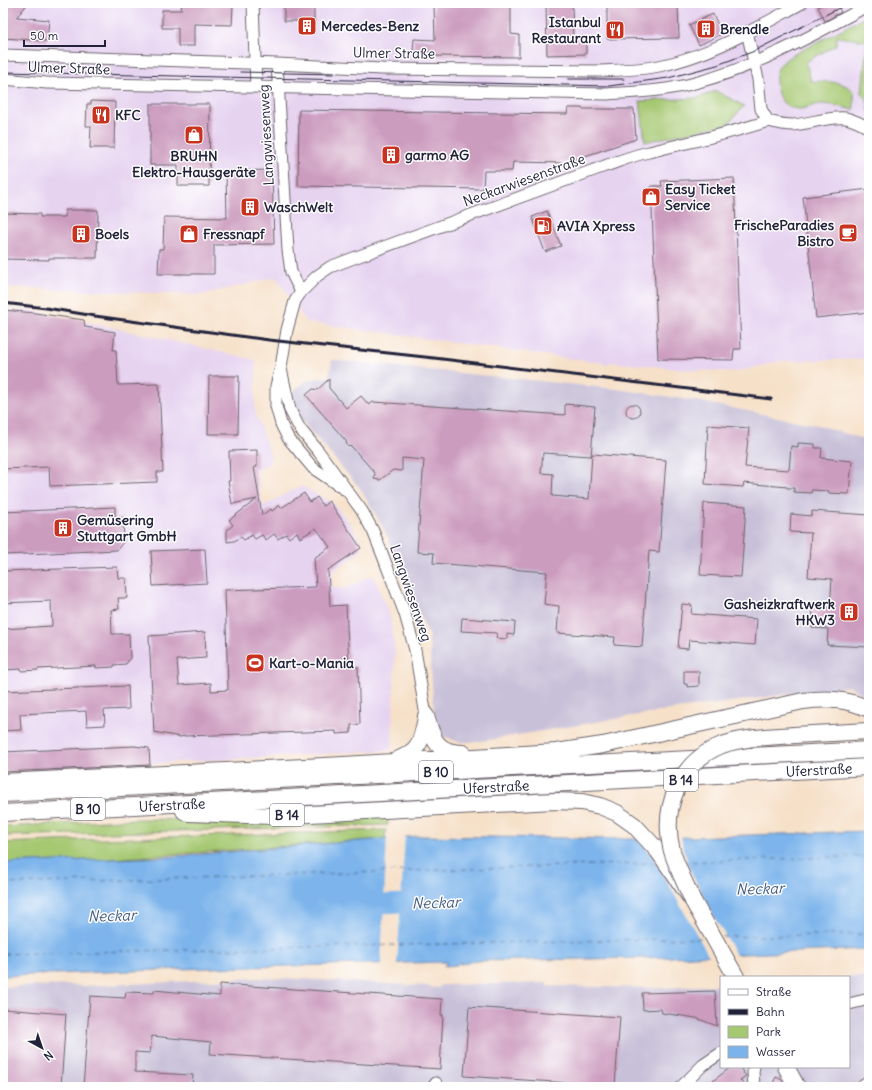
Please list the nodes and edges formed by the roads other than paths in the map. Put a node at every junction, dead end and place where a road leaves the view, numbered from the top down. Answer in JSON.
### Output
{"nodes":[{"id":1,"x":253,"y":3,"type":"edge"},
{"id":2,"x":802,"y":3,"type":"edge"},
{"id":3,"x":869,"y":5,"type":"edge"},
{"id":4,"x":747,"y":32,"type":"junction"},
{"id":5,"x":3,"y":55,"type":"edge"},
{"id":6,"x":256,"y":63,"type":"junction"},
{"id":7,"x":754,"y":63,"type":"junction"},
{"id":8,"x":277,"y":64,"type":"junction"},
{"id":9,"x":3,"y":79,"type":"edge"},
{"id":10,"x":256,"y":86,"type":"junction"},
{"id":11,"x":278,"y":87,"type":"junction"},
{"id":12,"x":768,"y":121,"type":"junction"},
{"id":13,"x":869,"y":128,"type":"edge"},
{"id":14,"x":301,"y":292,"type":"junction"},
{"id":15,"x":869,"y":710,"type":"edge"},
{"id":16,"x":426,"y":716,"type":"junction"},
{"id":17,"x":869,"y":731,"type":"edge"},
{"id":18,"x":869,"y":750,"type":"edge"},
{"id":19,"x":490,"y":757,"type":"junction"},
{"id":20,"x":390,"y":762,"type":"junction"},
{"id":21,"x":869,"y":767,"type":"edge"},
{"id":22,"x":3,"y":782,"type":"edge"},
{"id":23,"x":3,"y":794,"type":"edge"},
{"id":24,"x":172,"y":805,"type":"junction"},
{"id":25,"x":3,"y":813,"type":"edge"},
{"id":26,"x":693,"y":901,"type":"junction"},
{"id":27,"x":735,"y":976,"type":"edge"},
{"id":28,"x":869,"y":999,"type":"edge"},
{"id":29,"x":850,"y":1004,"type":"edge"},
{"id":30,"x":720,"y":1054,"type":"edge"},
{"id":31,"x":754,"y":1068,"type":"edge"},
{"id":32,"x":787,"y":1068,"type":"edge"},
{"id":33,"x":869,"y":1080,"type":"edge"},
{"id":34,"x":680,"y":1087,"type":"edge"},
{"id":35,"x":754,"y":1087,"type":"edge"},
{"id":36,"x":797,"y":1087,"type":"edge"},
{"id":37,"x":862,"y":1087,"type":"edge"}],
"edges":[{"from":1,"to":6,"type":"street","name":"Langwiesenweg"},
{"from":2,"to":4,"type":"street","name":"Ulmer Straße"},
{"from":3,"to":7,"type":"street","name":"Ulmer Straße"},
{"from":4,"to":7,"type":"street"},
{"from":4,"to":8,"type":"street","name":"Ulmer Straße"},
{"from":5,"to":6,"type":"street","name":"Ulmer Straße"},
{"from":6,"to":8,"type":"street","name":"Ulmer Straße"},
{"from":6,"to":10,"type":"street","name":"Langwiesenweg"},
{"from":7,"to":11,"type":"street","name":"Ulmer Straße"},
{"from":7,"to":12,"type":"street"},
{"from":8,"to":11,"type":"street","name":"Langwiesenweg"},
{"from":9,"to":10,"type":"street","name":"Ulmer Straße"},
{"from":10,"to":11,"type":"street","name":"Ulmer Straße"},
{"from":11,"to":14,"type":"street","name":"Langwiesenweg"},
{"from":12,"to":13,"type":"street"},
{"from":12,"to":14,"type":"street","name":"Neckarwiesenstraße"},
{"from":14,"to":16,"type":"street","name":"Langwiesenweg"},
{"from":15,"to":19,"type":"highway"},
{"from":16,"to":19,"type":"highway"},
{"from":16,"to":20,"type":"highway"},
{"from":17,"to":26,"type":"highway","number":"B 14","bridge":true},
{"from":18,"to":23,"type":"highway","name":"Uferstraße","number":"B 10"},
{"from":19,"to":20,"type":"highway"},
{"from":20,"to":22,"type":"highway"},
{"from":21,"to":24,"type":"highway","name":"Uferstraße","number":"B 10"},
{"from":24,"to":25,"type":"highway","name":"Uferstraße","number":"B 10"},
{"from":24,"to":26,"type":"highway","number":"B 14","bridge":true},
{"from":26,"to":27,"type":"highway","number":"B 14"},
{"from":28,"to":29,"type":"street"},
{"from":30,"to":34,"type":"street"},
{"from":31,"to":35,"type":"street"},
{"from":32,"to":36,"type":"highway"},
{"from":33,"to":37,"type":"street"}]}
